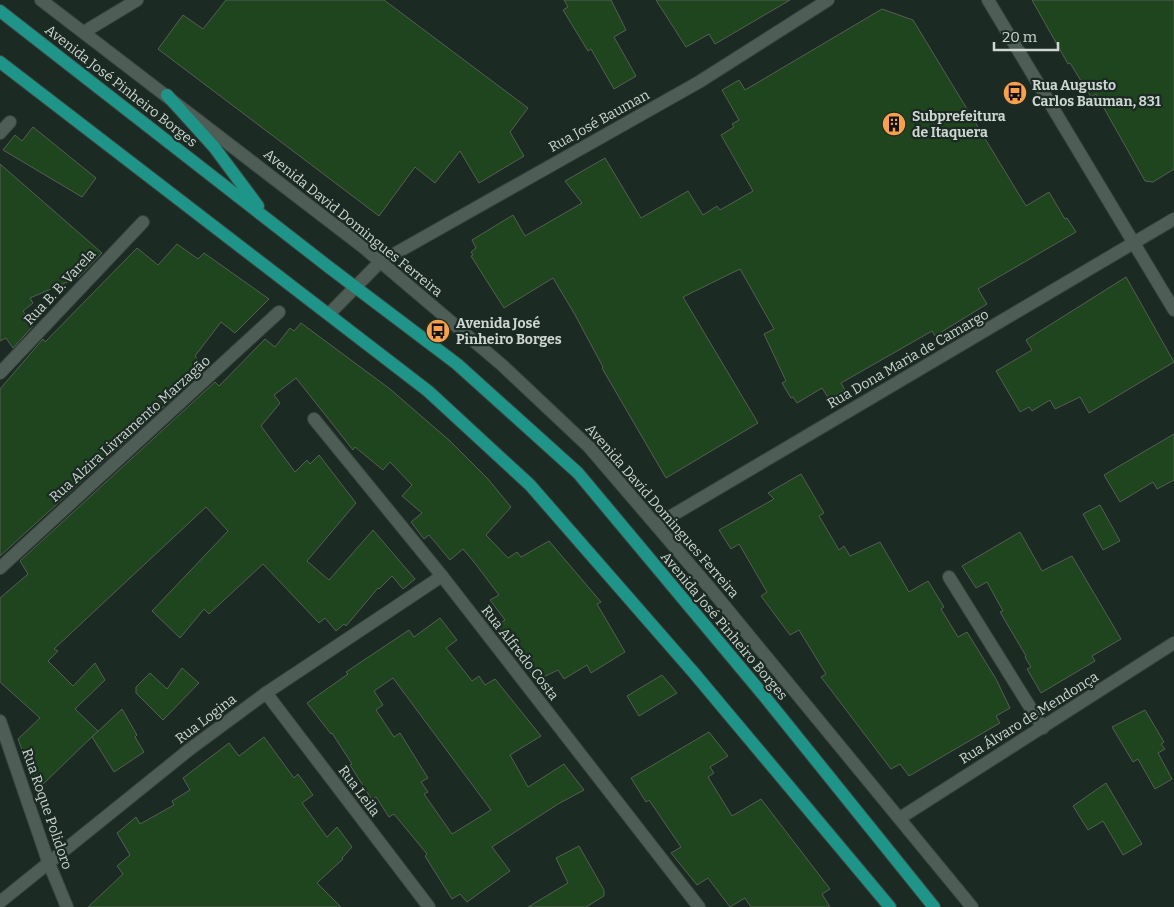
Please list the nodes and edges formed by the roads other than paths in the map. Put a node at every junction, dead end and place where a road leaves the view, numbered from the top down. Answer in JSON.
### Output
{"nodes":[{"id":1,"x":42,"y":0,"type":"edge"},
{"id":2,"x":137,"y":0,"type":"edge"},
{"id":3,"x":828,"y":0,"type":"edge"},
{"id":4,"x":988,"y":0,"type":"edge"},
{"id":5,"x":0,"y":11,"type":"edge"},
{"id":6,"x":84,"y":32,"type":"junction"},
{"id":7,"x":0,"y":62,"type":"edge"},
{"id":8,"x":167,"y":95,"type":"junction"},
{"id":9,"x":10,"y":122,"type":"dead end"},
{"id":10,"x":0,"y":133,"type":"edge"},
{"id":11,"x":266,"y":218,"type":"junction"},
{"id":12,"x":1174,"y":219,"type":"edge"},
{"id":13,"x":143,"y":222,"type":"dead end"},
{"id":14,"x":1135,"y":243,"type":"junction"},
{"id":15,"x":380,"y":262,"type":"junction"},
{"id":16,"x":354,"y":287,"type":"junction"},
{"id":17,"x":1174,"y":310,"type":"edge"},
{"id":18,"x":279,"y":312,"type":"dead end"},
{"id":19,"x":329,"y":314,"type":"junction"},
{"id":20,"x":0,"y":373,"type":"edge"},
{"id":21,"x":314,"y":419,"type":"dead end"},
{"id":22,"x":656,"y":525,"type":"junction"},
{"id":23,"x":0,"y":568,"type":"edge"},
{"id":24,"x":442,"y":576,"type":"junction"},
{"id":25,"x":948,"y":577,"type":"dead end"},
{"id":26,"x":1174,"y":643,"type":"edge"},
{"id":27,"x":266,"y":693,"type":"junction"},
{"id":28,"x":0,"y":721,"type":"edge"},
{"id":29,"x":1043,"y":728,"type":"junction"},
{"id":30,"x":900,"y":818,"type":"junction"},
{"id":31,"x":48,"y":861,"type":"junction"},
{"id":32,"x":0,"y":902,"type":"edge"},
{"id":33,"x":67,"y":907,"type":"edge"},
{"id":34,"x":428,"y":907,"type":"edge"},
{"id":35,"x":699,"y":907,"type":"edge"},
{"id":36,"x":890,"y":907,"type":"edge"},
{"id":37,"x":934,"y":907,"type":"edge"},
{"id":38,"x":972,"y":907,"type":"edge"}],
"edges":[{"from":1,"to":6,"type":"street","name":"Avenida David Domingues Ferreira"},
{"from":2,"to":6,"type":"street"},
{"from":3,"to":15,"type":"street","name":"Rua José Bauman"},
{"from":4,"to":14,"type":"street"},
{"from":5,"to":11,"type":"main road","name":"Avenida José Pinheiro Borges"},
{"from":6,"to":8,"type":"street","name":"Avenida David Domingues Ferreira"},
{"from":7,"to":19,"type":"main road"},
{"from":8,"to":11,"type":"main road"},
{"from":8,"to":15,"type":"street","name":"Avenida David Domingues Ferreira"},
{"from":9,"to":10,"type":"street"},
{"from":11,"to":16,"type":"main road","name":"Avenida José Pinheiro Borges"},
{"from":12,"to":14,"type":"street","name":"Rua Dona Maria de Camargo"},
{"from":13,"to":20,"type":"street","name":"Rua B. B. Varela"},
{"from":14,"to":17,"type":"street"},
{"from":14,"to":22,"type":"street","name":"Rua Dona Maria de Camargo"},
{"from":15,"to":16,"type":"street","name":"Rua José Bauman"},
{"from":15,"to":22,"type":"street","name":"Avenida David Domingues Ferreira"},
{"from":16,"to":19,"type":"street","name":"Rua José Bauman"},
{"from":16,"to":37,"type":"main road","name":"Avenida José Pinheiro Borges"},
{"from":18,"to":23,"type":"street","name":"Rua Alzira Livramento Marzagão"},
{"from":19,"to":36,"type":"main road"},
{"from":21,"to":24,"type":"street","name":"Rua Alfredo Costa"},
{"from":22,"to":30,"type":"street","name":"Avenida David Domingues Ferreira"},
{"from":24,"to":27,"type":"street","name":"Rua Logina"},
{"from":24,"to":35,"type":"street","name":"Rua Alfredo Costa"},
{"from":25,"to":29,"type":"street"},
{"from":26,"to":29,"type":"street","name":"Rua Álvaro de Mendonça"},
{"from":27,"to":31,"type":"street","name":"Rua Logina"},
{"from":27,"to":34,"type":"street","name":"Rua Leila"},
{"from":28,"to":31,"type":"street","name":"Rua Roque Polidoro"},
{"from":29,"to":30,"type":"street","name":"Rua Álvaro de Mendonça"},
{"from":30,"to":38,"type":"street","name":"Avenida David Domingues Ferreira"},
{"from":31,"to":32,"type":"street","name":"Rua Logina"},
{"from":31,"to":33,"type":"street","name":"Rua Roque Polidoro"}]}
